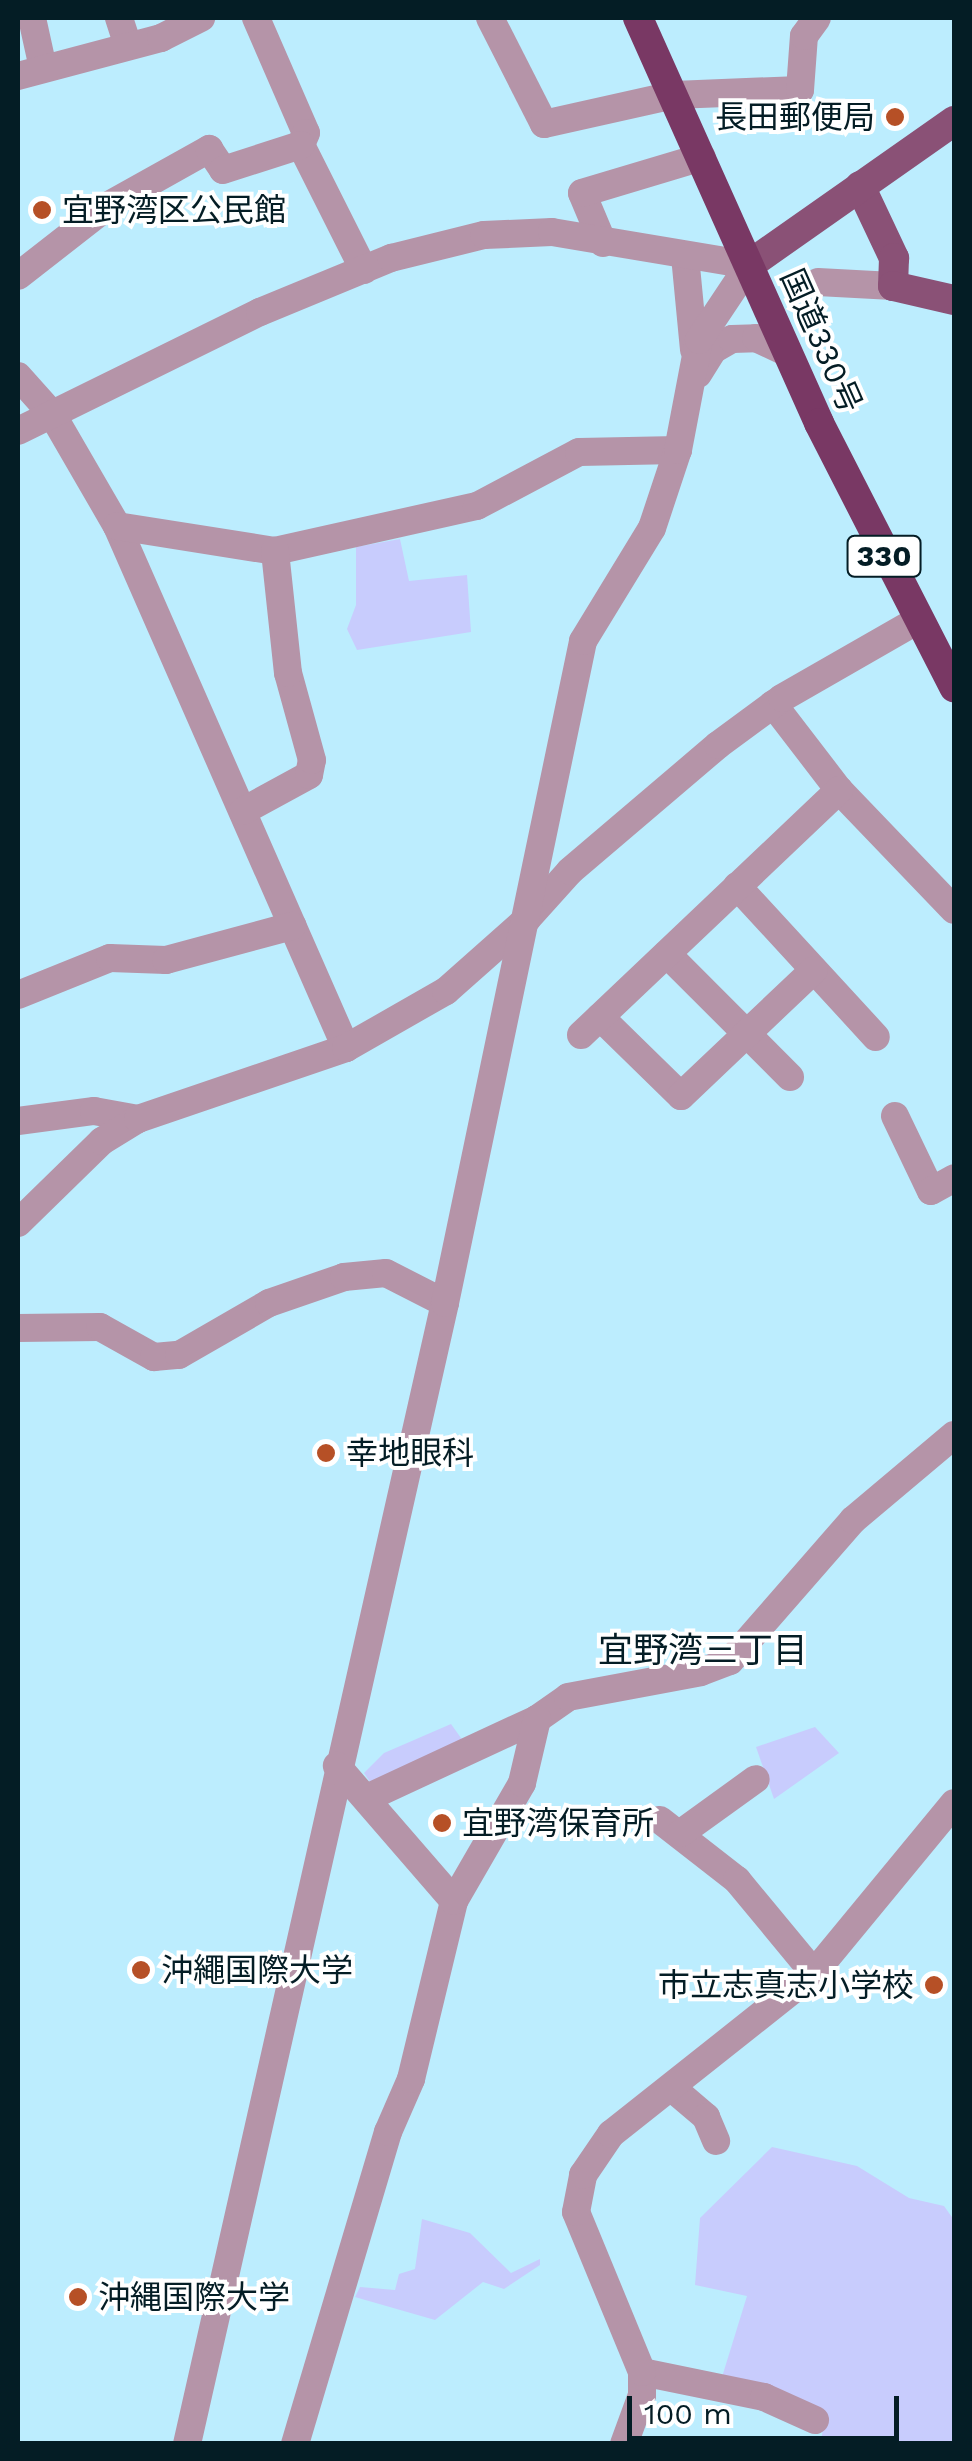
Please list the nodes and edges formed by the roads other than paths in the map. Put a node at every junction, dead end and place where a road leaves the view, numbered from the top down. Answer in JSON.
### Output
{"nodes":[{"id":1,"x":32,"y":18,"type":"edge"},
{"id":2,"x":120,"y":18,"type":"edge"},
{"id":3,"x":200,"y":18,"type":"edge"},
{"id":4,"x":256,"y":18,"type":"edge"},
{"id":5,"x":490,"y":18,"type":"edge"},
{"id":6,"x":638,"y":18,"type":"edge"},
{"id":7,"x":818,"y":18,"type":"edge"},
{"id":8,"x":128,"y":46,"type":"junction"},
{"id":9,"x":30,"y":72,"type":"edge"},
{"id":10,"x":674,"y":95,"type":"junction"},
{"id":11,"x":954,"y":121,"type":"edge"},
{"id":12,"x":300,"y":145,"type":"junction"},
{"id":13,"x":702,"y":157,"type":"junction"},
{"id":14,"x":860,"y":186,"type":"junction"},
{"id":15,"x":603,"y":243,"type":"junction"},
{"id":16,"x":685,"y":256,"type":"junction"},
{"id":17,"x":749,"y":265,"type":"junction"},
{"id":18,"x":364,"y":270,"type":"junction"},
{"id":19,"x":18,"y":276,"type":"edge"},
{"id":20,"x":818,"y":282,"type":"dead end"},
{"id":21,"x":893,"y":286,"type":"junction"},
{"id":22,"x":954,"y":300,"type":"edge"},
{"id":23,"x":786,"y":352,"type":"junction"},
{"id":24,"x":694,"y":356,"type":"junction"},
{"id":25,"x":18,"y":376,"type":"edge"},
{"id":26,"x":692,"y":389,"type":"junction"},
{"id":27,"x":52,"y":414,"type":"junction"},
{"id":28,"x":18,"y":431,"type":"edge"},
{"id":29,"x":678,"y":450,"type":"junction"},
{"id":30,"x":117,"y":526,"type":"junction"},
{"id":31,"x":275,"y":551,"type":"junction"},
{"id":32,"x":918,"y":620,"type":"junction"},
{"id":33,"x":954,"y":687,"type":"edge"},
{"id":34,"x":773,"y":704,"type":"junction"},
{"id":35,"x":840,"y":790,"type":"junction"},
{"id":36,"x":242,"y":811,"type":"junction"},
{"id":37,"x":737,"y":886,"type":"junction"},
{"id":38,"x":954,"y":910,"type":"edge"},
{"id":39,"x":527,"y":920,"type":"junction"},
{"id":40,"x":292,"y":926,"type":"junction"},
{"id":41,"x":666,"y":954,"type":"junction"},
{"id":42,"x":814,"y":970,"type":"junction"},
{"id":43,"x":18,"y":995,"type":"edge"},
{"id":44,"x":746,"y":1034,"type":"junction"},
{"id":45,"x":876,"y":1037,"type":"dead end"},
{"id":46,"x":346,"y":1048,"type":"junction"},
{"id":47,"x":790,"y":1078,"type":"dead end"},
{"id":48,"x":894,"y":1116,"type":"dead end"},
{"id":49,"x":138,"y":1119,"type":"junction"},
{"id":50,"x":18,"y":1122,"type":"edge"},
{"id":51,"x":954,"y":1178,"type":"edge"},
{"id":52,"x":18,"y":1223,"type":"edge"},
{"id":53,"x":445,"y":1303,"type":"junction"},
{"id":54,"x":18,"y":1328,"type":"edge"},
{"id":55,"x":954,"y":1435,"type":"edge"},
{"id":56,"x":537,"y":1718,"type":"junction"},
{"id":57,"x":337,"y":1766,"type":"junction"},
{"id":58,"x":756,"y":1778,"type":"dead end"},
{"id":59,"x":369,"y":1797,"type":"junction"},
{"id":60,"x":954,"y":1803,"type":"edge"},
{"id":61,"x":454,"y":1901,"type":"junction"},
{"id":62,"x":814,"y":1973,"type":"junction"},
{"id":63,"x":672,"y":2088,"type":"junction"},
{"id":64,"x":716,"y":2141,"type":"dead end"},
{"id":65,"x":642,"y":2372,"type":"junction"},
{"id":66,"x":815,"y":2420,"type":"dead end"},
{"id":67,"x":187,"y":2444,"type":"edge"},
{"id":68,"x":295,"y":2444,"type":"edge"},
{"id":69,"x":624,"y":2444,"type":"edge"}],
"edges":[{"from":1,"to":9,"type":"street"},
{"from":2,"to":8,"type":"street"},
{"from":3,"to":8,"type":"street"},
{"from":4,"to":12,"type":"street"},
{"from":5,"to":10,"type":"street"},
{"from":6,"to":10,"type":"highway","name":"国道330号","number":"330"},
{"from":7,"to":10,"type":"street"},
{"from":8,"to":9,"type":"street"},
{"from":10,"to":13,"type":"highway","name":"国道330号","number":"330"},
{"from":11,"to":14,"type":"main road"},
{"from":12,"to":18,"type":"street"},
{"from":12,"to":19,"type":"street"},
{"from":13,"to":15,"type":"street"},
{"from":13,"to":17,"type":"highway","name":"国道330号","number":"330"},
{"from":14,"to":17,"type":"main road"},
{"from":14,"to":21,"type":"main road"},
{"from":15,"to":16,"type":"street"},
{"from":15,"to":18,"type":"street"},
{"from":16,"to":17,"type":"street"},
{"from":16,"to":24,"type":"street"},
{"from":17,"to":23,"type":"highway","name":"国道330号","number":"330"},
{"from":17,"to":24,"type":"street"},
{"from":18,"to":27,"type":"street"},
{"from":20,"to":21,"type":"street"},
{"from":21,"to":22,"type":"main road"},
{"from":23,"to":26,"type":"street"},
{"from":23,"to":32,"type":"highway","name":"国道330号","number":"330"},
{"from":24,"to":26,"type":"street"},
{"from":25,"to":27,"type":"street"},
{"from":26,"to":29,"type":"street"},
{"from":27,"to":28,"type":"street"},
{"from":27,"to":30,"type":"street"},
{"from":29,"to":31,"type":"street"},
{"from":29,"to":39,"type":"street"},
{"from":30,"to":31,"type":"street"},
{"from":30,"to":36,"type":"street"},
{"from":31,"to":36,"type":"street"},
{"from":32,"to":33,"type":"highway","name":"国道330号","number":"330"},
{"from":32,"to":34,"type":"street"},
{"from":34,"to":35,"type":"street"},
{"from":34,"to":39,"type":"street"},
{"from":35,"to":37,"type":"street"},
{"from":35,"to":38,"type":"street"},
{"from":36,"to":40,"type":"street"},
{"from":37,"to":41,"type":"street"},
{"from":37,"to":42,"type":"street"},
{"from":39,"to":46,"type":"street"},
{"from":39,"to":53,"type":"street"},
{"from":40,"to":43,"type":"street"},
{"from":40,"to":46,"type":"street"},
{"from":41,"to":44,"type":"street"},
{"from":41,"to":44,"type":"street"},
{"from":42,"to":44,"type":"street"},
{"from":42,"to":45,"type":"street"},
{"from":44,"to":47,"type":"street"},
{"from":46,"to":49,"type":"street"},
{"from":48,"to":51,"type":"street"},
{"from":49,"to":50,"type":"street"},
{"from":49,"to":52,"type":"street"},
{"from":53,"to":54,"type":"street"},
{"from":53,"to":57,"type":"street"},
{"from":55,"to":56,"type":"street"},
{"from":56,"to":59,"type":"street"},
{"from":56,"to":61,"type":"street"},
{"from":57,"to":59,"type":"street"},
{"from":57,"to":67,"type":"street"},
{"from":58,"to":62,"type":"street"},
{"from":59,"to":61,"type":"street"},
{"from":60,"to":62,"type":"street"},
{"from":61,"to":68,"type":"street"},
{"from":62,"to":63,"type":"street"},
{"from":63,"to":64,"type":"street"},
{"from":63,"to":65,"type":"street"},
{"from":65,"to":66,"type":"street"},
{"from":65,"to":69,"type":"street"}]}
